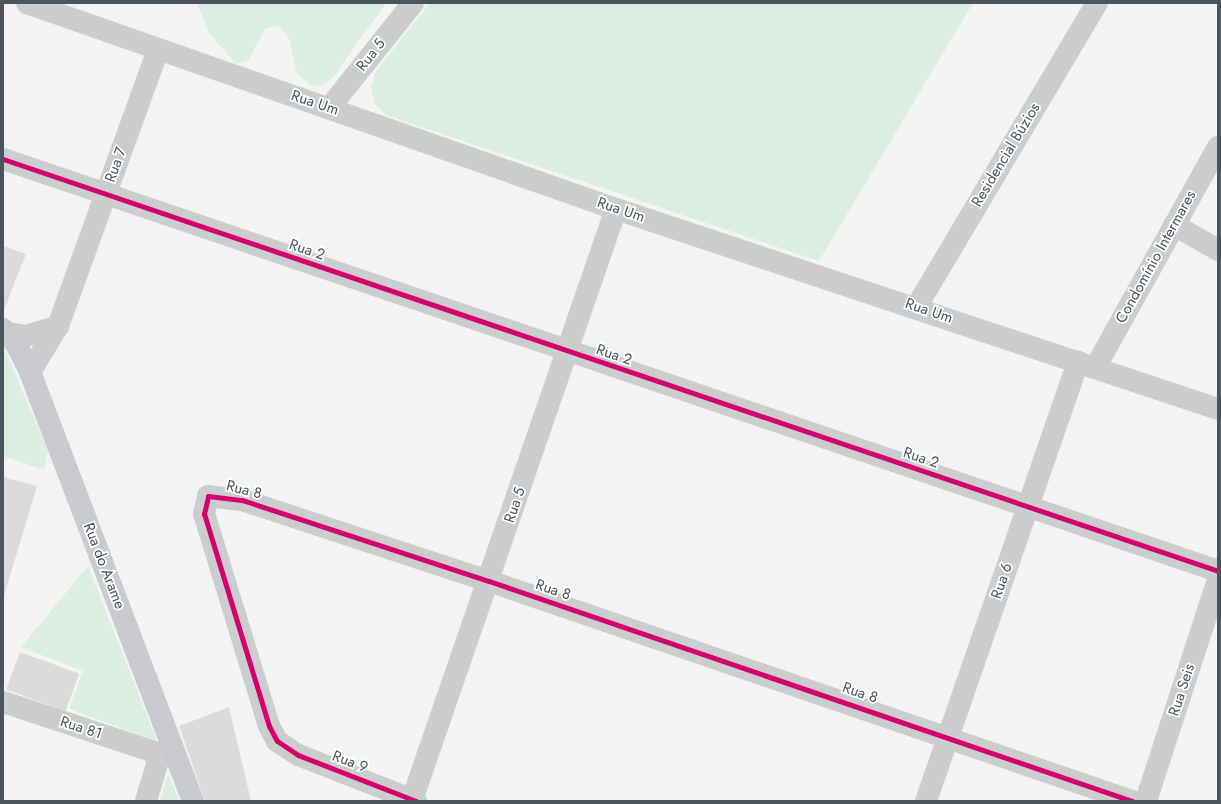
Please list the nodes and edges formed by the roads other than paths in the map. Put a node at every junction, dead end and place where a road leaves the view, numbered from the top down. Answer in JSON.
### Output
{"nodes":[{"id":1,"x":28,"y":3,"type":"edge"},
{"id":2,"x":413,"y":3,"type":"edge"},
{"id":3,"x":1096,"y":3,"type":"edge"},
{"id":4,"x":158,"y":50,"type":"junction"},
{"id":5,"x":330,"y":108,"type":"junction"},
{"id":6,"x":1218,"y":147,"type":"edge"},
{"id":7,"x":3,"y":158,"type":"edge"},
{"id":8,"x":106,"y":194,"type":"junction"},
{"id":9,"x":616,"y":209,"type":"junction"},
{"id":10,"x":1174,"y":225,"type":"junction"},
{"id":11,"x":1218,"y":250,"type":"edge"},
{"id":12,"x":917,"y":306,"type":"junction"},
{"id":13,"x":58,"y":326,"type":"junction"},
{"id":14,"x":6,"y":331,"type":"edge"},
{"id":15,"x":568,"y":352,"type":"junction"},
{"id":16,"x":1086,"y":365,"type":"junction"},
{"id":17,"x":30,"y":372,"type":"junction"},
{"id":18,"x":1218,"y":409,"type":"edge"},
{"id":19,"x":1028,"y":506,"type":"junction"},
{"id":20,"x":1218,"y":572,"type":"edge"},
{"id":21,"x":1218,"y":579,"type":"edge"},
{"id":22,"x":489,"y":581,"type":"junction"},
{"id":23,"x":3,"y":702,"type":"edge"},
{"id":24,"x":949,"y":736,"type":"junction"},
{"id":25,"x":277,"y":740,"type":"joint"},
{"id":26,"x":167,"y":752,"type":"junction"},
{"id":27,"x":414,"y":800,"type":"edge"},
{"id":28,"x":146,"y":801,"type":"edge"},
{"id":29,"x":193,"y":801,"type":"edge"},
{"id":30,"x":926,"y":801,"type":"edge"},
{"id":31,"x":1132,"y":801,"type":"edge"},
{"id":32,"x":1146,"y":801,"type":"edge"}],
"edges":[{"from":1,"to":4,"type":"street","name":"Rua Um"},
{"from":2,"to":5,"type":"street","name":"Rua 5"},
{"from":3,"to":12,"type":"street","name":"Residencial Búzios"},
{"from":4,"to":5,"type":"street","name":"Rua Um"},
{"from":4,"to":8,"type":"street","name":"Rua 7"},
{"from":5,"to":9,"type":"street","name":"Rua Um"},
{"from":6,"to":10,"type":"street","name":"Condomínio Intermares"},
{"from":7,"to":8,"type":"street","name":"Rua 2"},
{"from":8,"to":13,"type":"street","name":"Rua 7"},
{"from":8,"to":15,"type":"street","name":"Rua 2"},
{"from":9,"to":12,"type":"street","name":"Rua Um"},
{"from":9,"to":15,"type":"street","name":"Rua 5"},
{"from":10,"to":11,"type":"street"},
{"from":10,"to":16,"type":"street","name":"Condomínio Intermares"},
{"from":12,"to":16,"type":"street","name":"Rua Um"},
{"from":13,"to":14,"type":"street"},
{"from":13,"to":17,"type":"street","name":"Rua 7"},
{"from":14,"to":17,"type":"main road","name":"Rua do Arame"},
{"from":15,"to":19,"type":"street","name":"Rua 2"},
{"from":15,"to":22,"type":"street","name":"Rua 5"},
{"from":16,"to":18,"type":"street","name":"Rua Um"},
{"from":16,"to":19,"type":"street","name":"Rua 6"},
{"from":17,"to":26,"type":"main road","name":"Rua do Arame"},
{"from":19,"to":20,"type":"street","name":"Rua 2"},
{"from":19,"to":24,"type":"street","name":"Rua 6"},
{"from":21,"to":32,"type":"street","name":"Rua Seis"},
{"from":22,"to":24,"type":"street","name":"Rua 8"},
{"from":22,"to":25,"type":"street","name":"Rua 8"},
{"from":22,"to":27,"type":"street","name":"Rua 5"},
{"from":23,"to":26,"type":"street","name":"Rua 81"},
{"from":24,"to":30,"type":"street","name":"Rua 6"},
{"from":24,"to":31,"type":"street","name":"Rua 8"},
{"from":25,"to":27,"type":"street","name":"Rua 9"},
{"from":26,"to":28,"type":"street"},
{"from":26,"to":29,"type":"main road","name":"Rua do Arame"}]}
